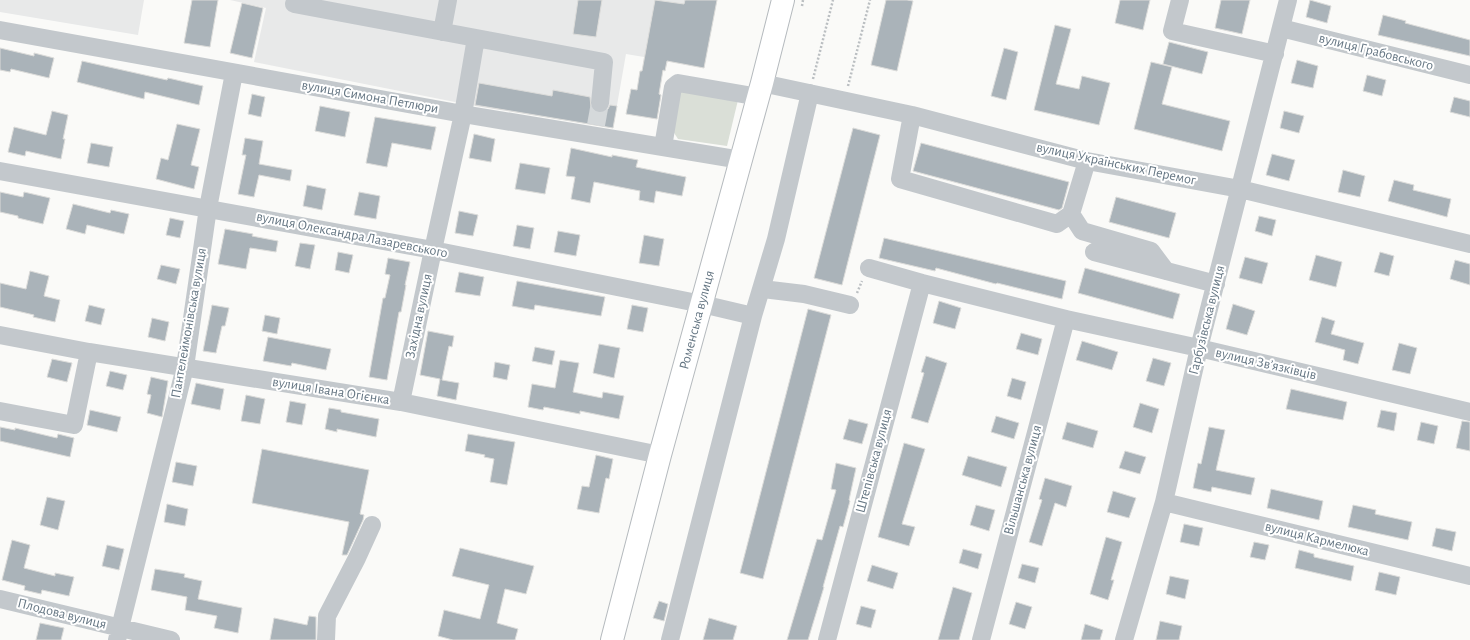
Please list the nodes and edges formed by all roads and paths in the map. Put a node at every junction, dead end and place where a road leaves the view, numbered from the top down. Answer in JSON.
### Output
{"nodes":[{"id":1,"x":448,"y":0,"type":"edge"},
{"id":2,"x":783,"y":0,"type":"edge"},
{"id":3,"x":833,"y":0,"type":"edge"},
{"id":4,"x":870,"y":0,"type":"edge"},
{"id":5,"x":1180,"y":0,"type":"edge"},
{"id":6,"x":1288,"y":0,"type":"edge"},
{"id":7,"x":294,"y":4,"type":"dead end"},
{"id":8,"x":1282,"y":28,"type":"junction"},
{"id":9,"x":0,"y":30,"type":"edge"},
{"id":10,"x":442,"y":32,"type":"junction"},
{"id":11,"x":476,"y":38,"type":"junction"},
{"id":12,"x":1275,"y":54,"type":"junction"},
{"id":13,"x":234,"y":73,"type":"junction"},
{"id":14,"x":1470,"y":75,"type":"edge"},
{"id":15,"x":761,"y":90,"type":"junction"},
{"id":16,"x":810,"y":93,"type":"junction"},
{"id":17,"x":844,"y":100,"type":"junction"},
{"id":18,"x":600,"y":103,"type":"tunnel mouth"},
{"id":19,"x":463,"y":114,"type":"junction"},
{"id":20,"x":912,"y":115,"type":"junction"},
{"id":21,"x":663,"y":147,"type":"junction"},
{"id":22,"x":741,"y":160,"type":"junction"},
{"id":23,"x":1087,"y":161,"type":"junction"},
{"id":24,"x":0,"y":171,"type":"edge"},
{"id":25,"x":1240,"y":189,"type":"junction"},
{"id":26,"x":208,"y":208,"type":"junction"},
{"id":27,"x":1071,"y":214,"type":"junction"},
{"id":28,"x":1470,"y":244,"type":"edge"},
{"id":29,"x":433,"y":250,"type":"junction"},
{"id":30,"x":1094,"y":252,"type":"dead end"},
{"id":31,"x":869,"y":268,"type":"joint"},
{"id":32,"x":1166,"y":270,"type":"junction"},
{"id":33,"x":922,"y":283,"type":"junction"},
{"id":34,"x":1216,"y":284,"type":"junction"},
{"id":35,"x":762,"y":288,"type":"junction"},
{"id":36,"x":702,"y":304,"type":"junction"},
{"id":37,"x":850,"y":306,"type":"joint"},
{"id":38,"x":753,"y":316,"type":"junction"},
{"id":39,"x":1066,"y":319,"type":"junction"},
{"id":40,"x":0,"y":335,"type":"edge"},
{"id":41,"x":1199,"y":348,"type":"junction"},
{"id":42,"x":89,"y":352,"type":"junction"},
{"id":43,"x":185,"y":367,"type":"junction"},
{"id":44,"x":401,"y":402,"type":"junction"},
{"id":45,"x":0,"y":411,"type":"edge"},
{"id":46,"x":1470,"y":412,"type":"edge"},
{"id":47,"x":660,"y":455,"type":"junction"},
{"id":48,"x":1164,"y":502,"type":"junction"},
{"id":49,"x":372,"y":525,"type":"dead end"},
{"id":50,"x":1470,"y":576,"type":"edge"},
{"id":51,"x":0,"y":599,"type":"edge"},
{"id":52,"x":118,"y":634,"type":"edge"},
{"id":53,"x":171,"y":640,"type":"edge"},
{"id":54,"x":326,"y":640,"type":"edge"},
{"id":55,"x":612,"y":640,"type":"edge"},
{"id":56,"x":670,"y":640,"type":"edge"},
{"id":57,"x":827,"y":640,"type":"edge"},
{"id":58,"x":981,"y":640,"type":"edge"},
{"id":59,"x":1124,"y":640,"type":"edge"}],
"edges":[{"from":1,"to":10,"type":"street"},
{"from":2,"to":15,"type":"main road","name":"Роменська вулиця"},
{"from":3,"to":16,"type":"path"},
{"from":4,"to":17,"type":"path"},
{"from":5,"to":12,"type":"street"},
{"from":6,"to":8,"type":"street","name":"Гарбузівська вулиця"},
{"from":7,"to":10,"type":"street"},
{"from":8,"to":12,"type":"street","name":"Гарбузівська вулиця"},
{"from":8,"to":14,"type":"street","name":"вулиця Грабовського"},
{"from":9,"to":13,"type":"street","name":"вулиця Симона Петлюри"},
{"from":10,"to":11,"type":"street"},
{"from":11,"to":18,"type":"street"},
{"from":11,"to":19,"type":"street","name":"Західна вулиця"},
{"from":12,"to":25,"type":"street","name":"Гарбузівська вулиця"},
{"from":13,"to":19,"type":"street","name":"вулиця Симона Петлюри"},
{"from":13,"to":26,"type":"street","name":"Пантелеймонівська вулиця"},
{"from":15,"to":16,"type":"street","name":"вулиця Українських Перемог"},
{"from":15,"to":21,"type":"street","name":"вулиця Українських Перемог"},
{"from":15,"to":22,"type":"main road","name":"Роменська вулиця"},
{"from":16,"to":17,"type":"street","name":"вулиця Українських Перемог"},
{"from":16,"to":35,"type":"street"},
{"from":17,"to":20,"type":"street","name":"вулиця Українських Перемог"},
{"from":19,"to":21,"type":"street","name":"вулиця Симона Петлюри"},
{"from":19,"to":29,"type":"street","name":"Західна вулиця"},
{"from":20,"to":23,"type":"street","name":"вулиця Українських Перемог"},
{"from":20,"to":27,"type":"street"},
{"from":21,"to":22,"type":"street","name":"вулиця Симона Петлюри"},
{"from":22,"to":36,"type":"main road","name":"Роменська вулиця"},
{"from":23,"to":25,"type":"street","name":"вулиця Українських Перемог"},
{"from":23,"to":27,"type":"street"},
{"from":24,"to":26,"type":"street","name":"вулиця Олександра Лазаревського"},
{"from":25,"to":28,"type":"street","name":"вулиця Українських Перемог"},
{"from":25,"to":34,"type":"street","name":"Гарбузівська вулиця"},
{"from":26,"to":29,"type":"street","name":"вулиця Олександра Лазаревського"},
{"from":26,"to":43,"type":"street","name":"Пантелеймонівська вулиця"},
{"from":27,"to":32,"type":"street"},
{"from":29,"to":36,"type":"street","name":"вулиця Олександра Лазаревського"},
{"from":29,"to":44,"type":"street","name":"Західна вулиця"},
{"from":30,"to":32,"type":"street"},
{"from":31,"to":33,"type":"street","name":"вулиця Звʼязківців"},
{"from":31,"to":37,"type":"path"},
{"from":32,"to":34,"type":"street"},
{"from":33,"to":39,"type":"street","name":"вулиця Звʼязківців"},
{"from":33,"to":57,"type":"street","name":"Штепівська вулиця"},
{"from":34,"to":41,"type":"street","name":"Гарбузівська вулиця"},
{"from":35,"to":37,"type":"street"},
{"from":35,"to":38,"type":"street"},
{"from":36,"to":38,"type":"street","name":"вулиця Олександра Лазаревського"},
{"from":36,"to":47,"type":"main road","name":"Роменська вулиця"},
{"from":38,"to":56,"type":"street"},
{"from":39,"to":41,"type":"street","name":"вулиця Звʼязківців"},
{"from":39,"to":58,"type":"street","name":"Вільшанська вулиця"},
{"from":40,"to":42,"type":"street","name":"вулиця Івана Огієнка"},
{"from":41,"to":46,"type":"street","name":"вулиця Звʼязківців"},
{"from":41,"to":48,"type":"street","name":"Гарбузівська вулиця"},
{"from":42,"to":43,"type":"street","name":"вулиця Івана Огієнка"},
{"from":42,"to":45,"type":"street"},
{"from":43,"to":44,"type":"street","name":"вулиця Івана Огієнка"},
{"from":43,"to":52,"type":"street","name":"Пантелеймонівська вулиця"},
{"from":44,"to":47,"type":"street","name":"вулиця Івана Огієнка"},
{"from":47,"to":55,"type":"main road","name":"Роменська вулиця"},
{"from":48,"to":50,"type":"street","name":"вулиця Кармелюка"},
{"from":48,"to":59,"type":"street","name":"Гарбузівська вулиця"},
{"from":49,"to":54,"type":"street"},
{"from":51,"to":52,"type":"street","name":"Плодова вулиця"},
{"from":52,"to":53,"type":"street","name":"Плодова вулиця"}]}
